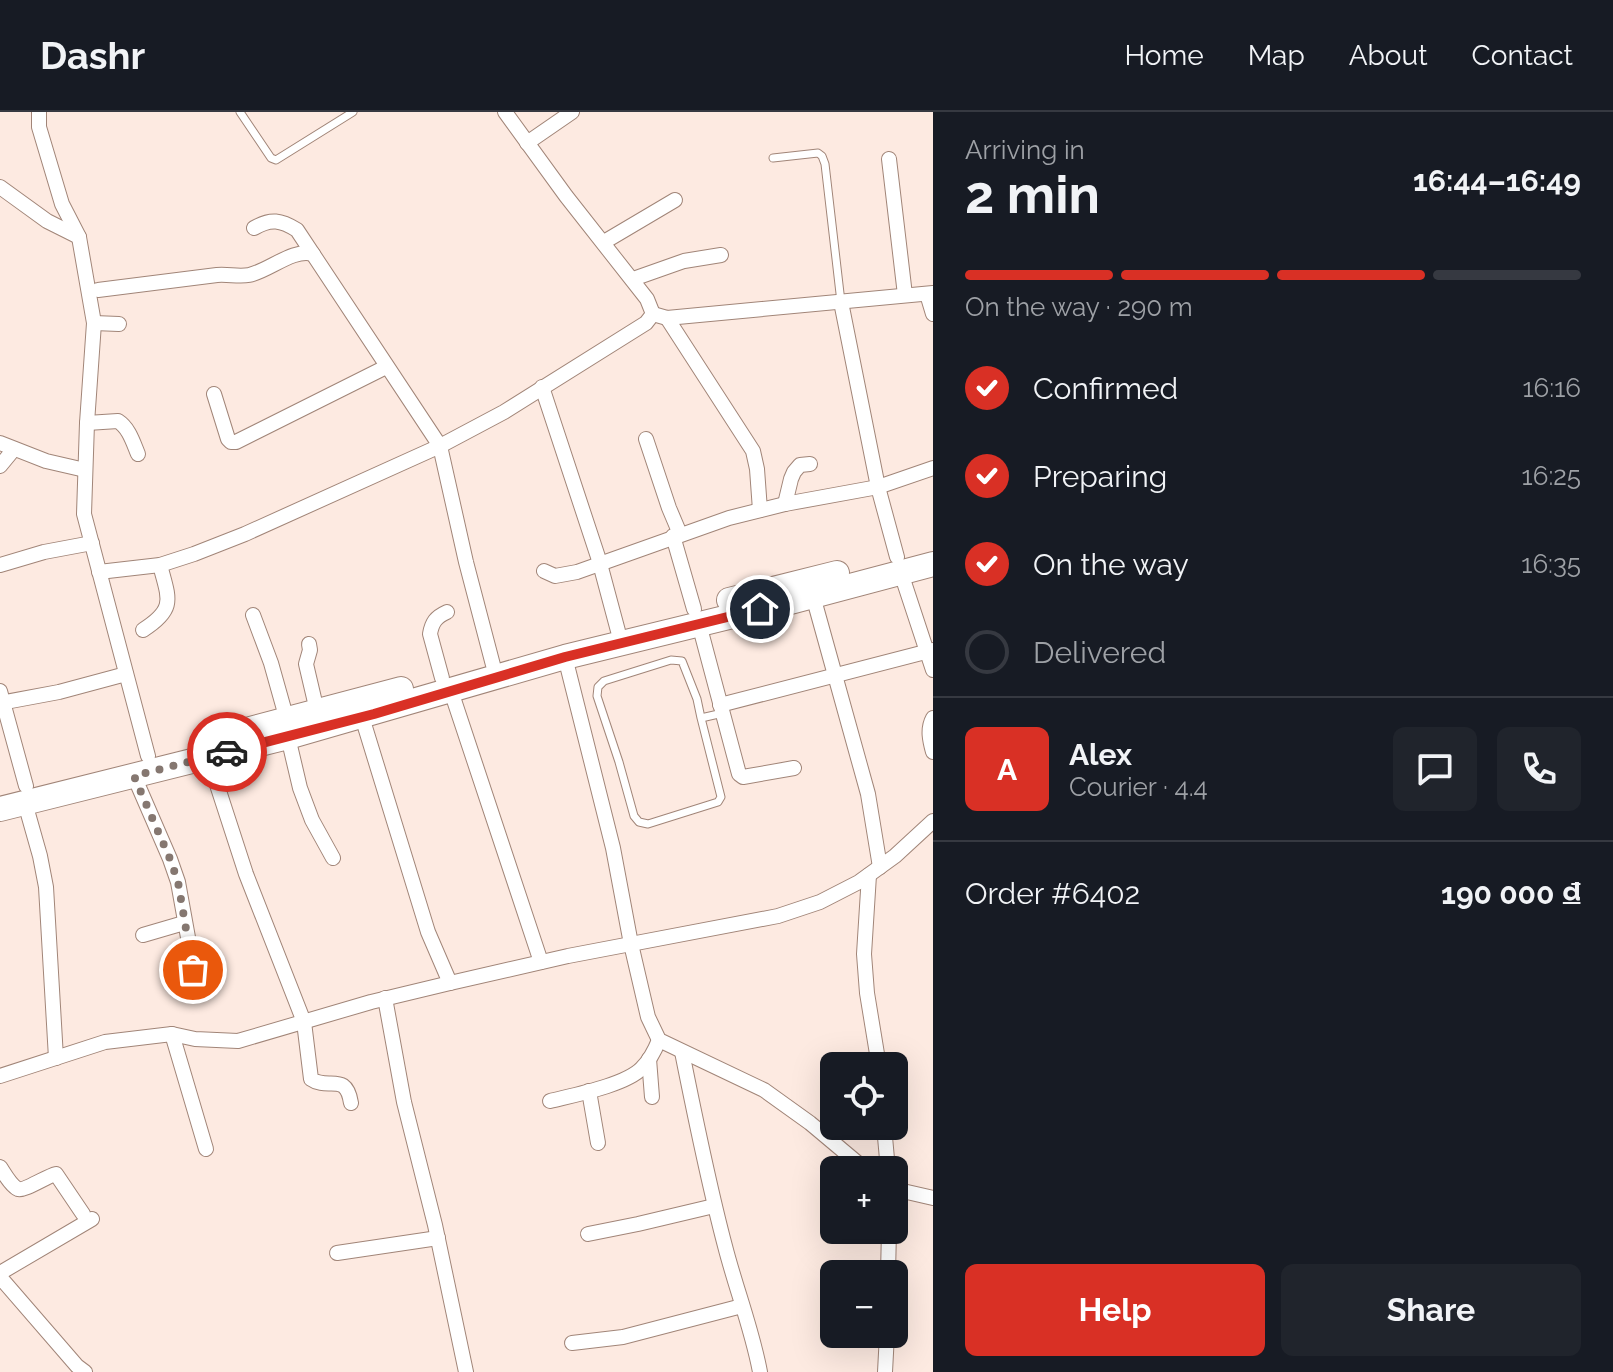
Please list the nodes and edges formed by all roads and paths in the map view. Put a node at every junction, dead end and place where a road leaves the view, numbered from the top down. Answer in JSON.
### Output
{"nodes":[{"id":1,"x":39,"y":112,"type":"edge"},
{"id":2,"x":240,"y":112,"type":"edge"},
{"id":3,"x":353,"y":112,"type":"edge"},
{"id":4,"x":505,"y":112,"type":"edge"},
{"id":5,"x":572,"y":112,"type":"edge"},
{"id":6,"x":527,"y":143,"type":"junction"},
{"id":7,"x":773,"y":158,"type":"dead end"},
{"id":8,"x":889,"y":159,"type":"dead end"},
{"id":9,"x":0,"y":187,"type":"edge"},
{"id":10,"x":675,"y":200,"type":"dead end"},
{"id":11,"x":254,"y":228,"type":"dead end"},
{"id":12,"x":79,"y":237,"type":"junction"},
{"id":13,"x":604,"y":242,"type":"junction"},
{"id":14,"x":313,"y":254,"type":"junction"},
{"id":15,"x":721,"y":255,"type":"dead end"},
{"id":16,"x":633,"y":279,"type":"junction"},
{"id":17,"x":98,"y":290,"type":"dead end"},
{"id":18,"x":930,"y":293,"type":"edge"},
{"id":19,"x":905,"y":295,"type":"junction"},
{"id":20,"x":841,"y":302,"type":"junction"},
{"id":21,"x":933,"y":314,"type":"edge"},
{"id":22,"x":660,"y":316,"type":"junction"},
{"id":23,"x":94,"y":323,"type":"junction"},
{"id":24,"x":119,"y":324,"type":"dead end"},
{"id":25,"x":386,"y":367,"type":"junction"},
{"id":26,"x":542,"y":387,"type":"junction"},
{"id":27,"x":214,"y":394,"type":"dead end"},
{"id":28,"x":87,"y":423,"type":"junction"},
{"id":29,"x":646,"y":439,"type":"dead end"},
{"id":30,"x":7,"y":446,"type":"edge"},
{"id":31,"x":440,"y":446,"type":"junction"},
{"id":32,"x":138,"y":454,"type":"dead end"},
{"id":33,"x":810,"y":464,"type":"dead end"},
{"id":34,"x":0,"y":466,"type":"edge"},
{"id":35,"x":933,"y":468,"type":"edge"},
{"id":36,"x":85,"y":470,"type":"junction"},
{"id":37,"x":878,"y":487,"type":"junction"},
{"id":38,"x":785,"y":504,"type":"junction"},
{"id":39,"x":760,"y":510,"type":"junction"},
{"id":40,"x":676,"y":535,"type":"junction"},
{"id":41,"x":92,"y":543,"type":"junction"},
{"id":42,"x":933,"y":548,"type":"edge"},
{"id":43,"x":600,"y":563,"type":"junction"},
{"id":44,"x":933,"y":564,"type":"edge"},
{"id":45,"x":0,"y":565,"type":"edge"},
{"id":46,"x":160,"y":565,"type":"junction"},
{"id":47,"x":899,"y":565,"type":"junction"},
{"id":48,"x":544,"y":571,"type":"dead end"},
{"id":49,"x":99,"y":572,"type":"junction"},
{"id":50,"x":813,"y":596,"type":"junction"},
{"id":51,"x":447,"y":612,"type":"dead end"},
{"id":52,"x":253,"y":615,"type":"dead end"},
{"id":53,"x":697,"y":617,"type":"junction"},
{"id":54,"x":143,"y":630,"type":"dead end"},
{"id":55,"x":618,"y":631,"type":"junction"},
{"id":56,"x":309,"y":644,"type":"dead end"},
{"id":57,"x":930,"y":651,"type":"edge"},
{"id":58,"x":565,"y":657,"type":"junction"},
{"id":59,"x":493,"y":665,"type":"junction"},
{"id":60,"x":933,"y":670,"type":"edge"},
{"id":61,"x":126,"y":674,"type":"junction"},
{"id":62,"x":835,"y":676,"type":"junction"},
{"id":63,"x":447,"y":684,"type":"junction"},
{"id":64,"x":1,"y":699,"type":"edge"},
{"id":65,"x":722,"y":709,"type":"junction"},
{"id":66,"x":317,"y":711,"type":"junction"},
{"id":67,"x":362,"y":717,"type":"junction"},
{"id":68,"x":701,"y":718,"type":"junction"},
{"id":69,"x":933,"y":718,"type":"edge"},
{"id":70,"x":287,"y":728,"type":"junction"},
{"id":71,"x":933,"y":752,"type":"edge"},
{"id":72,"x":208,"y":757,"type":"junction"},
{"id":73,"x":141,"y":766,"type":"junction"},
{"id":74,"x":794,"y":768,"type":"dead end"},
{"id":75,"x":0,"y":792,"type":"edge"},
{"id":76,"x":25,"y":794,"type":"junction"},
{"id":77,"x":0,"y":809,"type":"edge"},
{"id":78,"x":933,"y":821,"type":"edge"},
{"id":79,"x":333,"y":858,"type":"dead end"},
{"id":80,"x":874,"y":871,"type":"junction"},
{"id":81,"x":184,"y":923,"type":"junction"},
{"id":82,"x":143,"y":935,"type":"dead end"},
{"id":83,"x":631,"y":944,"type":"junction"},
{"id":84,"x":541,"y":962,"type":"junction"},
{"id":85,"x":450,"y":983,"type":"junction"},
{"id":86,"x":198,"y":993,"type":"dead end"},
{"id":87,"x":385,"y":998,"type":"junction"},
{"id":88,"x":304,"y":1022,"type":"junction"},
{"id":89,"x":172,"y":1034,"type":"junction"},
{"id":90,"x":659,"y":1040,"type":"junction"},
{"id":91,"x":682,"y":1052,"type":"junction"},
{"id":92,"x":877,"y":1052,"type":"edge"},
{"id":93,"x":56,"y":1058,"type":"junction"},
{"id":94,"x":649,"y":1059,"type":"junction"},
{"id":95,"x":0,"y":1076,"type":"edge"},
{"id":96,"x":589,"y":1091,"type":"junction"},
{"id":97,"x":652,"y":1097,"type":"dead end"},
{"id":98,"x":550,"y":1101,"type":"dead end"},
{"id":99,"x":351,"y":1103,"type":"dead end"},
{"id":100,"x":598,"y":1143,"type":"dead end"},
{"id":101,"x":206,"y":1149,"type":"dead end"},
{"id":102,"x":850,"y":1156,"type":"edge"},
{"id":103,"x":0,"y":1167,"type":"edge"},
{"id":104,"x":908,"y":1192,"type":"edge"},
{"id":105,"x":933,"y":1198,"type":"edge"},
{"id":106,"x":714,"y":1206,"type":"junction"},
{"id":107,"x":588,"y":1234,"type":"dead end"},
{"id":108,"x":438,"y":1238,"type":"junction"},
{"id":109,"x":337,"y":1253,"type":"dead end"},
{"id":110,"x":0,"y":1275,"type":"edge"},
{"id":111,"x":742,"y":1306,"type":"junction"},
{"id":112,"x":572,"y":1343,"type":"dead end"},
{"id":113,"x":886,"y":1348,"type":"edge"},
{"id":114,"x":85,"y":1372,"type":"edge"},
{"id":115,"x":466,"y":1372,"type":"edge"},
{"id":116,"x":760,"y":1372,"type":"edge"},
{"id":117,"x":885,"y":1372,"type":"edge"}],
"edges":[{"from":1,"to":12,"type":"street"},
{"from":2,"to":3,"type":"lane"},
{"from":4,"to":6,"type":"street"},
{"from":5,"to":6,"type":"street"},
{"from":6,"to":13,"type":"street"},
{"from":7,"to":20,"type":"lane"},
{"from":8,"to":19,"type":"street"},
{"from":9,"to":12,"type":"street"},
{"from":10,"to":13,"type":"street"},
{"from":11,"to":14,"type":"street"},
{"from":12,"to":23,"type":"street"},
{"from":13,"to":16,"type":"street"},
{"from":14,"to":17,"type":"street"},
{"from":14,"to":25,"type":"street"},
{"from":15,"to":16,"type":"street"},
{"from":16,"to":22,"type":"street"},
{"from":18,"to":19,"type":"street"},
{"from":18,"to":21,"type":"street"},
{"from":19,"to":20,"type":"street"},
{"from":20,"to":22,"type":"street"},
{"from":20,"to":37,"type":"street"},
{"from":22,"to":26,"type":"street"},
{"from":22,"to":39,"type":"street"},
{"from":23,"to":24,"type":"street"},
{"from":23,"to":28,"type":"street"},
{"from":25,"to":27,"type":"street"},
{"from":25,"to":31,"type":"street"},
{"from":26,"to":31,"type":"street"},
{"from":26,"to":43,"type":"street"},
{"from":28,"to":32,"type":"street"},
{"from":28,"to":36,"type":"street"},
{"from":29,"to":40,"type":"street"},
{"from":30,"to":34,"type":"street"},
{"from":30,"to":36,"type":"street"},
{"from":31,"to":46,"type":"street"},
{"from":31,"to":59,"type":"street"},
{"from":33,"to":38,"type":"street"},
{"from":35,"to":37,"type":"street"},
{"from":36,"to":41,"type":"street"},
{"from":37,"to":38,"type":"street"},
{"from":37,"to":47,"type":"street"},
{"from":38,"to":39,"type":"street"},
{"from":39,"to":40,"type":"street"},
{"from":40,"to":43,"type":"street"},
{"from":40,"to":53,"type":"street"},
{"from":41,"to":45,"type":"street"},
{"from":41,"to":49,"type":"street"},
{"from":42,"to":47,"type":"highway"},
{"from":43,"to":48,"type":"street"},
{"from":43,"to":55,"type":"street"},
{"from":44,"to":47,"type":"highway"},
{"from":46,"to":49,"type":"street"},
{"from":46,"to":54,"type":"street"},
{"from":47,"to":50,"type":"highway"},
{"from":47,"to":53,"type":"highway"},
{"from":47,"to":57,"type":"street"},
{"from":49,"to":61,"type":"street"},
{"from":50,"to":53,"type":"highway"},
{"from":50,"to":62,"type":"street"},
{"from":51,"to":63,"type":"street"},
{"from":52,"to":70,"type":"street"},
{"from":53,"to":55,"type":"highway"},
{"from":53,"to":58,"type":"highway"},
{"from":53,"to":65,"type":"street"},
{"from":55,"to":59,"type":"highway"},
{"from":56,"to":66,"type":"street"},
{"from":57,"to":60,"type":"street"},
{"from":57,"to":62,"type":"street"},
{"from":58,"to":63,"type":"highway"},
{"from":58,"to":83,"type":"street"},
{"from":59,"to":63,"type":"highway"},
{"from":61,"to":64,"type":"street"},
{"from":61,"to":73,"type":"street"},
{"from":62,"to":65,"type":"street"},
{"from":62,"to":80,"type":"street"},
{"from":63,"to":66,"type":"highway"},
{"from":63,"to":67,"type":"highway"},
{"from":63,"to":84,"type":"street"},
{"from":64,"to":76,"type":"street"},
{"from":65,"to":68,"type":"lane"},
{"from":65,"to":74,"type":"street"},
{"from":66,"to":70,"type":"highway"},
{"from":67,"to":70,"type":"highway"},
{"from":67,"to":85,"type":"street"},
{"from":68,"to":68,"type":"lane"},
{"from":69,"to":71,"type":"street"},
{"from":70,"to":72,"type":"highway"},
{"from":70,"to":73,"type":"highway"},
{"from":70,"to":79,"type":"street"},
{"from":72,"to":73,"type":"highway"},
{"from":72,"to":88,"type":"street"},
{"from":73,"to":76,"type":"highway"},
{"from":73,"to":81,"type":"street"},
{"from":75,"to":76,"type":"highway"},
{"from":76,"to":77,"type":"highway"},
{"from":76,"to":93,"type":"street"},
{"from":78,"to":80,"type":"street"},
{"from":80,"to":83,"type":"street"},
{"from":80,"to":92,"type":"street"},
{"from":81,"to":82,"type":"street"},
{"from":81,"to":86,"type":"street"},
{"from":83,"to":84,"type":"street"},
{"from":83,"to":90,"type":"street"},
{"from":84,"to":85,"type":"street"},
{"from":85,"to":87,"type":"street"},
{"from":87,"to":88,"type":"street"},
{"from":87,"to":108,"type":"street"},
{"from":88,"to":89,"type":"street"},
{"from":88,"to":99,"type":"street"},
{"from":89,"to":93,"type":"street"},
{"from":89,"to":101,"type":"street"},
{"from":90,"to":91,"type":"street"},
{"from":90,"to":94,"type":"street"},
{"from":91,"to":102,"type":"street"},
{"from":91,"to":106,"type":"street"},
{"from":93,"to":95,"type":"street"},
{"from":94,"to":96,"type":"street"},
{"from":94,"to":97,"type":"street"},
{"from":96,"to":98,"type":"street"},
{"from":96,"to":100,"type":"street"},
{"from":103,"to":110,"type":"street"},
{"from":104,"to":105,"type":"street"},
{"from":106,"to":107,"type":"street"},
{"from":106,"to":111,"type":"street"},
{"from":108,"to":109,"type":"street"},
{"from":108,"to":115,"type":"street"},
{"from":110,"to":114,"type":"street"},
{"from":111,"to":112,"type":"street"},
{"from":111,"to":116,"type":"street"},
{"from":113,"to":117,"type":"street"}]}
